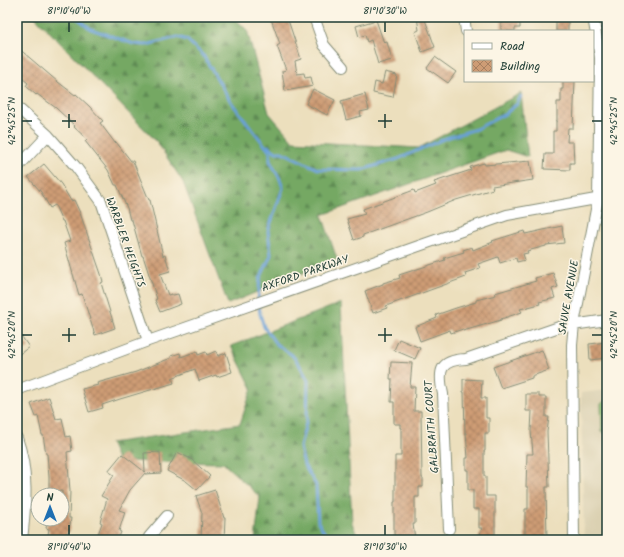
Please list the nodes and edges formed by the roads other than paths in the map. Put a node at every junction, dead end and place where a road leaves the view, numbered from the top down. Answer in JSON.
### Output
{"nodes":[{"id":1,"x":314,"y":17,"type":"edge"},
{"id":2,"x":464,"y":17,"type":"edge"},
{"id":3,"x":593,"y":17,"type":"edge"},
{"id":4,"x":466,"y":30,"type":"edge"},
{"id":5,"x":603,"y":58,"type":"edge"},
{"id":6,"x":342,"y":67,"type":"dead end"},
{"id":7,"x":17,"y":107,"type":"edge"},
{"id":8,"x":48,"y":135,"type":"junction"},
{"id":9,"x":17,"y":168,"type":"edge"},
{"id":10,"x":602,"y":198,"type":"edge"},
{"id":11,"x":607,"y":320,"type":"edge"},
{"id":12,"x":574,"y":324,"type":"junction"},
{"id":13,"x":148,"y":341,"type":"junction"},
{"id":14,"x":17,"y":390,"type":"edge"},
{"id":15,"x":17,"y":438,"type":"edge"},
{"id":16,"x":167,"y":516,"type":"dead end"},
{"id":17,"x":449,"y":529,"type":"dead end"},
{"id":18,"x":22,"y":540,"type":"edge"},
{"id":19,"x":149,"y":540,"type":"edge"},
{"id":20,"x":574,"y":540,"type":"edge"}],
"edges":[{"from":1,"to":6,"type":"street"},
{"from":2,"to":4,"type":"street"},
{"from":3,"to":5,"type":"street","name":"SAUVE AVENUE"},
{"from":5,"to":10,"type":"street","name":"SAUVE AVENUE"},
{"from":7,"to":8,"type":"street","name":"WARBLER HEIGHTS"},
{"from":8,"to":9,"type":"street"},
{"from":8,"to":13,"type":"street","name":"WARBLER HEIGHTS"},
{"from":10,"to":12,"type":"street","name":"SAUVE AVENUE"},
{"from":10,"to":13,"type":"street","name":"AXFORD PARKWAY"},
{"from":11,"to":12,"type":"street"},
{"from":12,"to":17,"type":"street","name":"GALBRAITH COURT"},
{"from":12,"to":20,"type":"street","name":"SAUVE AVENUE"},
{"from":13,"to":14,"type":"street","name":"AXFORD PARKWAY"},
{"from":15,"to":18,"type":"street"},
{"from":16,"to":19,"type":"street"}]}
